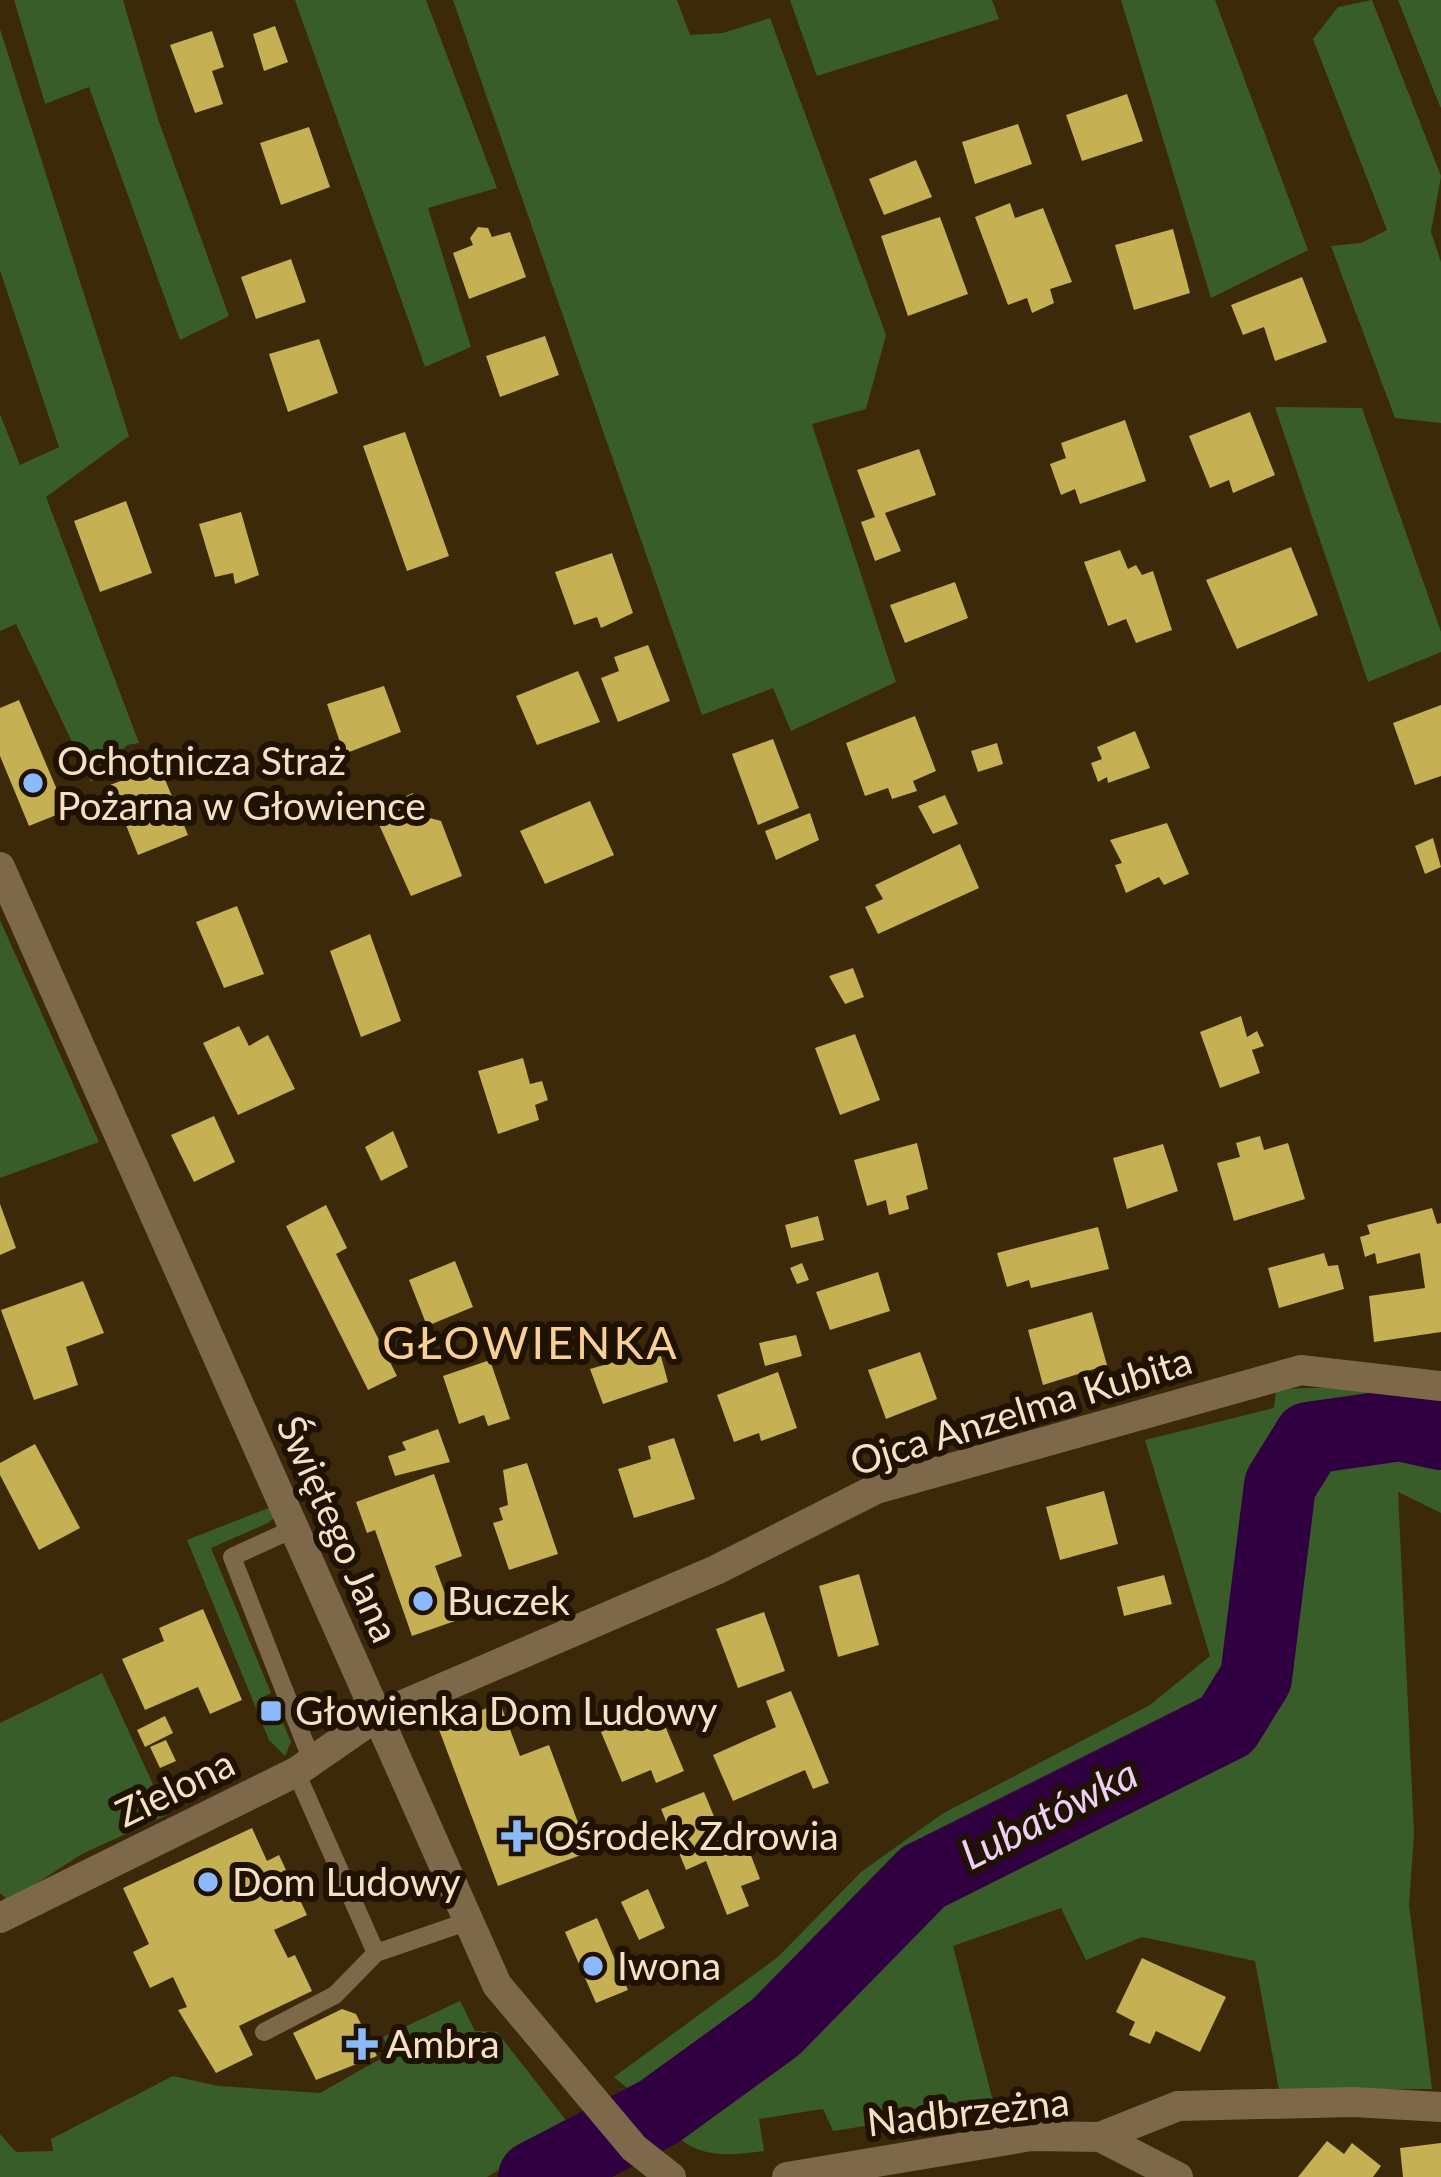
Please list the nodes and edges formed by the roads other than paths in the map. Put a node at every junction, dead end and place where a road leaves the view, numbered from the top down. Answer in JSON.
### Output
{"nodes":[{"id":1,"x":3,"y":879,"type":"edge"},
{"id":2,"x":1441,"y":1386,"type":"edge"},
{"id":3,"x":295,"y":1528,"type":"junction"},
{"id":4,"x":377,"y":1716,"type":"junction"},
{"id":5,"x":304,"y":1766,"type":"junction"},
{"id":6,"x":0,"y":1918,"type":"edge"},
{"id":7,"x":469,"y":1922,"type":"junction"},
{"id":8,"x":376,"y":1953,"type":"junction"},
{"id":9,"x":264,"y":2032,"type":"dead end"},
{"id":10,"x":1441,"y":2107,"type":"edge"},
{"id":11,"x":1100,"y":2137,"type":"junction"},
{"id":12,"x":671,"y":2177,"type":"edge"},
{"id":13,"x":787,"y":2177,"type":"edge"},
{"id":14,"x":1178,"y":2177,"type":"edge"}],
"edges":[{"from":1,"to":3,"type":"street","name":"Świętego Jana"},
{"from":2,"to":4,"type":"street","name":"Ojca Anzelma Kubita"},
{"from":3,"to":4,"type":"street","name":"Świętego Jana"},
{"from":3,"to":5,"type":"lane"},
{"from":4,"to":5,"type":"street","name":"Zielona"},
{"from":4,"to":7,"type":"street","name":"Świętego Jana"},
{"from":5,"to":6,"type":"street","name":"Zielona"},
{"from":5,"to":8,"type":"lane"},
{"from":7,"to":8,"type":"lane"},
{"from":7,"to":12,"type":"street","name":"Świętego Jana"},
{"from":8,"to":9,"type":"lane"},
{"from":10,"to":11,"type":"street","name":"Nadbrzeżna"},
{"from":11,"to":13,"type":"street","name":"Nadbrzeżna"},
{"from":11,"to":14,"type":"street"}]}
